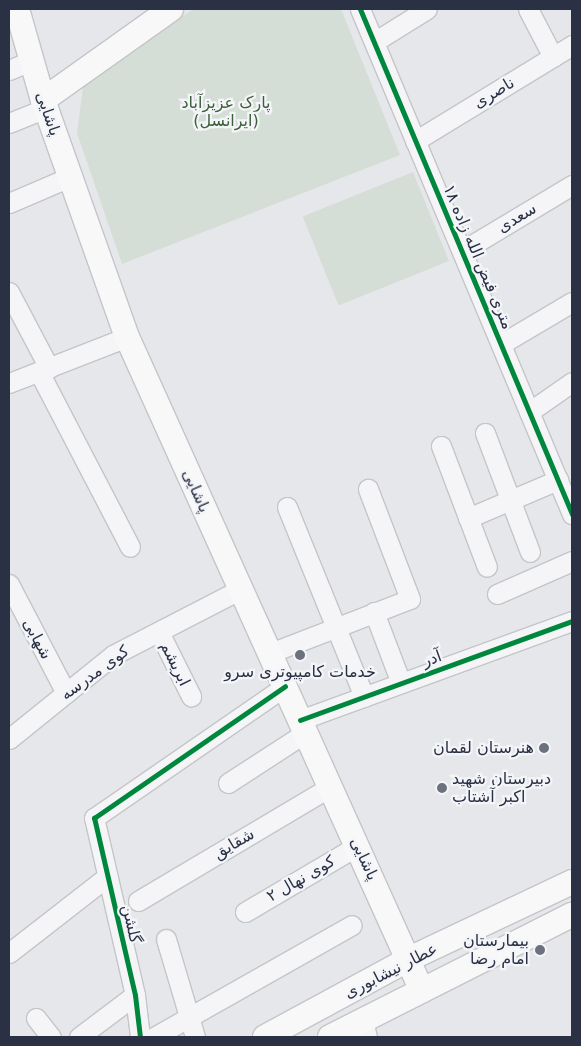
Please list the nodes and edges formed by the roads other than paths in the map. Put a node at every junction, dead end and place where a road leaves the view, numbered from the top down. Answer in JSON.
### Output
{"nodes":[{"id":1,"x":17,"y":9,"type":"edge"},
{"id":2,"x":171,"y":9,"type":"edge"},
{"id":3,"x":360,"y":9,"type":"edge"},
{"id":4,"x":427,"y":9,"type":"edge"},
{"id":5,"x":528,"y":9,"type":"edge"},
{"id":6,"x":374,"y":42,"type":"junction"},
{"id":7,"x":572,"y":45,"type":"edge"},
{"id":8,"x":553,"y":57,"type":"junction"},
{"id":9,"x":32,"y":60,"type":"junction"},
{"id":10,"x":9,"y":70,"type":"edge"},
{"id":11,"x":44,"y":104,"type":"junction"},
{"id":12,"x":9,"y":123,"type":"edge"},
{"id":13,"x":415,"y":141,"type":"junction"},
{"id":14,"x":70,"y":177,"type":"junction"},
{"id":15,"x":572,"y":185,"type":"edge"},
{"id":16,"x":9,"y":203,"type":"edge"},
{"id":17,"x":462,"y":251,"type":"junction"},
{"id":18,"x":9,"y":292,"type":"edge"},
{"id":19,"x":572,"y":302,"type":"edge"},
{"id":20,"x":126,"y":337,"type":"junction"},
{"id":21,"x":501,"y":344,"type":"junction"},
{"id":22,"x":44,"y":370,"type":"junction"},
{"id":23,"x":572,"y":382,"type":"edge"},
{"id":24,"x":9,"y":383,"type":"edge"},
{"id":25,"x":529,"y":412,"type":"junction"},
{"id":26,"x":485,"y":433,"type":"dead end"},
{"id":27,"x":441,"y":446,"type":"dead end"},
{"id":28,"x":558,"y":480,"type":"junction"},
{"id":29,"x":368,"y":488,"type":"dead end"},
{"id":30,"x":510,"y":500,"type":"junction"},
{"id":31,"x":287,"y":507,"type":"dead end"},
{"id":32,"x":572,"y":514,"type":"edge"},
{"id":33,"x":468,"y":518,"type":"junction"},
{"id":34,"x":130,"y":546,"type":"dead end"},
{"id":35,"x":530,"y":552,"type":"dead end"},
{"id":36,"x":572,"y":561,"type":"edge"},
{"id":37,"x":487,"y":567,"type":"dead end"},
{"id":38,"x":9,"y":584,"type":"edge"},
{"id":39,"x":241,"y":589,"type":"junction"},
{"id":40,"x":497,"y":594,"type":"dead end"},
{"id":41,"x":374,"y":612,"type":"junction"},
{"id":42,"x":572,"y":620,"type":"edge"},
{"id":43,"x":336,"y":627,"type":"junction"},
{"id":44,"x":159,"y":632,"type":"junction"},
{"id":45,"x":270,"y":653,"type":"junction"},
{"id":46,"x":401,"y":683,"type":"junction"},
{"id":47,"x":285,"y":686,"type":"junction"},
{"id":48,"x":66,"y":693,"type":"junction"},
{"id":49,"x":191,"y":696,"type":"dead end"},
{"id":50,"x":364,"y":697,"type":"junction"},
{"id":51,"x":303,"y":726,"type":"junction"},
{"id":52,"x":9,"y":739,"type":"edge"},
{"id":53,"x":228,"y":783,"type":"dead end"},
{"id":54,"x":330,"y":787,"type":"junction"},
{"id":55,"x":358,"y":846,"type":"junction"},
{"id":56,"x":108,"y":876,"type":"junction"},
{"id":57,"x":572,"y":882,"type":"edge"},
{"id":58,"x":138,"y":901,"type":"dead end"},
{"id":59,"x":245,"y":912,"type":"dead end"},
{"id":60,"x":572,"y":915,"type":"edge"},
{"id":61,"x":352,"y":925,"type":"dead end"},
{"id":62,"x":166,"y":940,"type":"dead end"},
{"id":63,"x":9,"y":953,"type":"edge"},
{"id":64,"x":409,"y":959,"type":"junction"},
{"id":65,"x":422,"y":991,"type":"junction"},
{"id":66,"x":135,"y":995,"type":"junction"},
{"id":67,"x":189,"y":1017,"type":"junction"},
{"id":68,"x":36,"y":1018,"type":"dead end"},
{"id":69,"x":365,"y":1029,"type":"edge"},
{"id":70,"x":333,"y":1036,"type":"edge"},
{"id":71,"x":51,"y":1037,"type":"edge"},
{"id":72,"x":79,"y":1037,"type":"edge"},
{"id":73,"x":140,"y":1037,"type":"edge"},
{"id":74,"x":154,"y":1037,"type":"edge"},
{"id":75,"x":195,"y":1037,"type":"edge"},
{"id":76,"x":265,"y":1037,"type":"edge"}],
"edges":[{"from":1,"to":9,"type":"main road","name":"پاشایی"},
{"from":2,"to":11,"type":"main road"},
{"from":3,"to":6,"type":"street","name":"۱۸ متری فیض الله زاده"},
{"from":4,"to":6,"type":"street"},
{"from":5,"to":8,"type":"street"},
{"from":6,"to":13,"type":"street","name":"۱۸ متری فیض الله زاده"},
{"from":7,"to":8,"type":"street","name":"ناصری"},
{"from":8,"to":13,"type":"street","name":"ناصری"},
{"from":9,"to":10,"type":"street"},
{"from":9,"to":11,"type":"main road","name":"پاشایی"},
{"from":11,"to":12,"type":"street"},
{"from":11,"to":14,"type":"main road","name":"پاشایی"},
{"from":13,"to":17,"type":"street","name":"۱۸ متری فیض الله زاده"},
{"from":14,"to":16,"type":"street"},
{"from":14,"to":20,"type":"main road","name":"پاشایی"},
{"from":15,"to":17,"type":"street","name":"سعدی"},
{"from":17,"to":21,"type":"street","name":"۱۸ متری فیض الله زاده"},
{"from":18,"to":22,"type":"street"},
{"from":19,"to":21,"type":"street"},
{"from":20,"to":22,"type":"street"},
{"from":20,"to":39,"type":"main road","name":"پاشایی"},
{"from":21,"to":25,"type":"street","name":"۱۸ متری فیض الله زاده"},
{"from":22,"to":24,"type":"street"},
{"from":22,"to":34,"type":"street"},
{"from":23,"to":25,"type":"street"},
{"from":25,"to":28,"type":"street","name":"۱۸ متری فیض الله زاده"},
{"from":26,"to":30,"type":"street"},
{"from":27,"to":33,"type":"street"},
{"from":28,"to":30,"type":"street"},
{"from":28,"to":32,"type":"street","name":"۱۸ متری فیض الله زاده"},
{"from":29,"to":41,"type":"street"},
{"from":30,"to":33,"type":"street"},
{"from":30,"to":35,"type":"street"},
{"from":31,"to":43,"type":"street"},
{"from":33,"to":37,"type":"street"},
{"from":36,"to":40,"type":"street"},
{"from":38,"to":48,"type":"street","name":"شهابی"},
{"from":39,"to":44,"type":"street","name":"کوی مدرسه"},
{"from":39,"to":45,"type":"main road","name":"پاشایی"},
{"from":41,"to":43,"type":"street"},
{"from":41,"to":46,"type":"street"},
{"from":42,"to":46,"type":"street","name":"آدر"},
{"from":43,"to":45,"type":"street"},
{"from":43,"to":50,"type":"street"},
{"from":44,"to":48,"type":"street","name":"کوی مدرسه"},
{"from":44,"to":49,"type":"street","name":"ابریشم"},
{"from":45,"to":47,"type":"main road","name":"پاشایی"},
{"from":46,"to":50,"type":"street","name":"آدر"},
{"from":47,"to":51,"type":"main road","name":"پاشایی"},
{"from":47,"to":56,"type":"street","name":"گلشن"},
{"from":48,"to":52,"type":"street","name":"کوی مدرسه"},
{"from":50,"to":51,"type":"street","name":"آدر"},
{"from":51,"to":53,"type":"street","name":"آدر"},
{"from":51,"to":54,"type":"main road","name":"پاشایی"},
{"from":54,"to":55,"type":"main road","name":"پاشایی"},
{"from":54,"to":58,"type":"street","name":"شقایق"},
{"from":55,"to":59,"type":"street","name":"کوی نهال ۲"},
{"from":55,"to":64,"type":"main road","name":"پاشایی"},
{"from":56,"to":63,"type":"street"},
{"from":56,"to":66,"type":"street","name":"گلشن"},
{"from":57,"to":64,"type":"main road","name":"عطار نیشابوری"},
{"from":60,"to":65,"type":"main road","name":"عطار نیشابوری"},
{"from":61,"to":67,"type":"street"},
{"from":62,"to":67,"type":"street"},
{"from":64,"to":65,"type":"main road","name":"پاشایی"},
{"from":64,"to":76,"type":"main road","name":"عطار نیشابوری"},
{"from":65,"to":69,"type":"main road","name":"عطار نیشابوری"},
{"from":66,"to":72,"type":"street"},
{"from":66,"to":73,"type":"street","name":"گلشن"},
{"from":67,"to":74,"type":"street"},
{"from":67,"to":75,"type":"street"},
{"from":68,"to":71,"type":"street"},
{"from":69,"to":70,"type":"main road","name":"عطار نیشابوری"}]}
